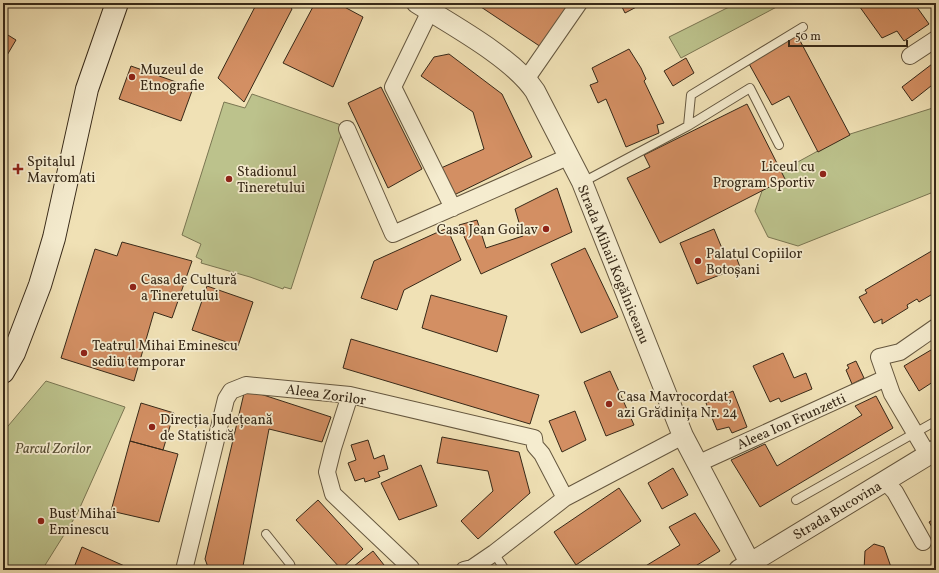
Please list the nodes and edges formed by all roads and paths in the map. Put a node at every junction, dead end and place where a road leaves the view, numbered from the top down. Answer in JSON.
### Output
{"nodes":[{"id":1,"x":117,"y":3,"type":"edge"},
{"id":2,"x":579,"y":3,"type":"edge"},
{"id":3,"x":423,"y":7,"type":"edge"},
{"id":4,"x":803,"y":27,"type":"dead end"},
{"id":5,"x":936,"y":39,"type":"edge"},
{"id":6,"x":910,"y":56,"type":"dead end"},
{"id":7,"x":527,"y":78,"type":"junction"},
{"id":8,"x":688,"y":126,"type":"junction"},
{"id":9,"x":347,"y":129,"type":"dead end"},
{"id":10,"x":779,"y":145,"type":"dead end"},
{"id":11,"x":570,"y":156,"type":"junction"},
{"id":12,"x":582,"y":182,"type":"junction"},
{"id":13,"x":453,"y":208,"type":"junction"},
{"id":14,"x":936,"y":327,"type":"edge"},
{"id":15,"x":3,"y":372,"type":"edge"},
{"id":16,"x":886,"y":378,"type":"junction"},
{"id":17,"x":350,"y":395,"type":"junction"},
{"id":18,"x":936,"y":421,"type":"edge"},
{"id":19,"x":915,"y":434,"type":"junction"},
{"id":20,"x":683,"y":436,"type":"junction"},
{"id":21,"x":932,"y":453,"type":"edge"},
{"id":22,"x":696,"y":464,"type":"junction"},
{"id":23,"x":885,"y":481,"type":"junction"},
{"id":24,"x":564,"y":498,"type":"junction"},
{"id":25,"x":796,"y":500,"type":"dead end"},
{"id":26,"x":266,"y":534,"type":"dead end"},
{"id":27,"x":923,"y":542,"type":"dead end"},
{"id":28,"x":494,"y":553,"type":"junction"},
{"id":29,"x":748,"y":568,"type":"edge"},
{"id":30,"x":413,"y":569,"type":"edge"},
{"id":31,"x":184,"y":570,"type":"edge"},
{"id":32,"x":292,"y":570,"type":"edge"},
{"id":33,"x":464,"y":570,"type":"edge"},
{"id":34,"x":505,"y":570,"type":"edge"}],
"edges":[{"from":1,"to":15,"type":"main road"},
{"from":2,"to":7,"type":"street"},
{"from":3,"to":7,"type":"street","name":"Strada Mihail Kogălniceanu"},
{"from":3,"to":13,"type":"street"},
{"from":4,"to":8,"type":"lane"},
{"from":5,"to":6,"type":"street"},
{"from":7,"to":11,"type":"street","name":"Strada Mihail Kogălniceanu"},
{"from":8,"to":10,"type":"lane"},
{"from":8,"to":12,"type":"lane"},
{"from":9,"to":13,"type":"street"},
{"from":11,"to":12,"type":"street","name":"Strada Mihail Kogălniceanu"},
{"from":11,"to":13,"type":"street"},
{"from":12,"to":20,"type":"street","name":"Strada Mihail Kogălniceanu"},
{"from":14,"to":16,"type":"street"},
{"from":16,"to":19,"type":"street"},
{"from":16,"to":22,"type":"street","name":"Aleea Ion Frunzetti"},
{"from":17,"to":24,"type":"street","name":"Aleea Zorilor"},
{"from":17,"to":30,"type":"street"},
{"from":17,"to":31,"type":"street","name":"Aleea Zorilor"},
{"from":18,"to":19,"type":"lane"},
{"from":19,"to":21,"type":"street"},
{"from":19,"to":25,"type":"lane"},
{"from":20,"to":22,"type":"street","name":"Strada Mihail Kogălniceanu"},
{"from":20,"to":24,"type":"street"},
{"from":21,"to":23,"type":"street","name":"Strada Bucovina"},
{"from":22,"to":29,"type":"street","name":"Strada Mihail Kogălniceanu"},
{"from":23,"to":27,"type":"street"},
{"from":23,"to":29,"type":"street","name":"Strada Bucovina"},
{"from":24,"to":28,"type":"street"},
{"from":26,"to":32,"type":"lane"},
{"from":28,"to":33,"type":"street"},
{"from":28,"to":34,"type":"lane"}]}
